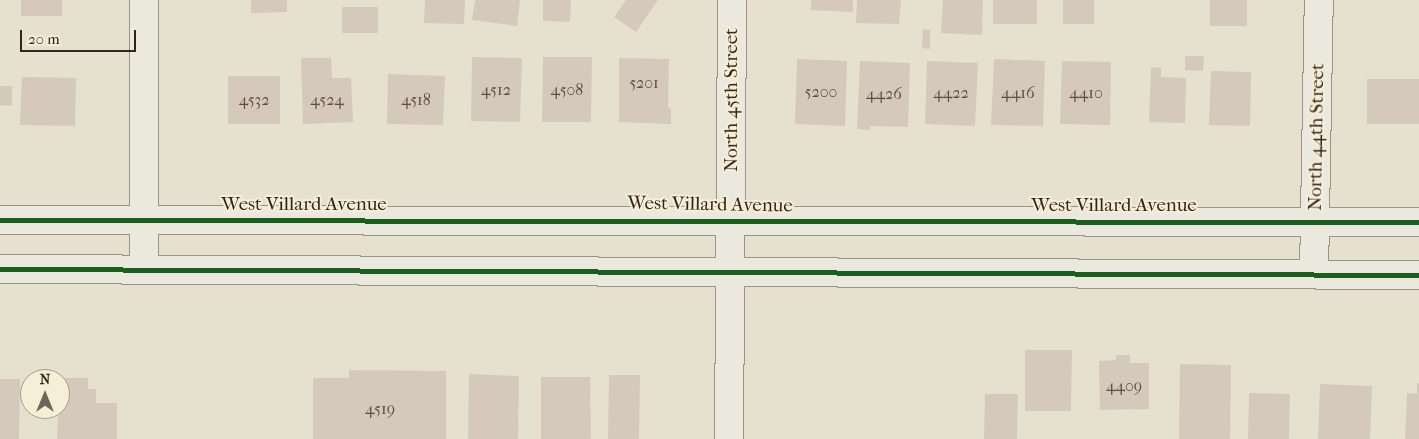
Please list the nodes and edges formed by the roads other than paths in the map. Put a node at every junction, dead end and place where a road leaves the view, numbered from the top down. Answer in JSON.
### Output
{"nodes":[{"id":1,"x":144,"y":0,"type":"edge"},
{"id":2,"x":732,"y":0,"type":"edge"},
{"id":3,"x":1319,"y":0,"type":"edge"},
{"id":4,"x":0,"y":220,"type":"edge"},
{"id":5,"x":732,"y":220,"type":"junction"},
{"id":6,"x":144,"y":221,"type":"junction"},
{"id":7,"x":1315,"y":221,"type":"junction"},
{"id":8,"x":1419,"y":222,"type":"edge"},
{"id":9,"x":0,"y":269,"type":"edge"},
{"id":10,"x":144,"y":270,"type":"junction"},
{"id":11,"x":732,"y":272,"type":"junction"},
{"id":12,"x":1314,"y":274,"type":"junction"},
{"id":13,"x":1419,"y":275,"type":"edge"},
{"id":14,"x":729,"y":439,"type":"edge"}],
"edges":[{"from":1,"to":6,"type":"street"},
{"from":2,"to":5,"type":"street","name":"North 45th Street"},
{"from":3,"to":7,"type":"street","name":"North 44th Street"},
{"from":4,"to":6,"type":"street","name":"West Villard Avenue"},
{"from":5,"to":6,"type":"street","name":"West Villard Avenue"},
{"from":5,"to":7,"type":"street","name":"West Villard Avenue"},
{"from":5,"to":11,"type":"street","name":"North 45th Street"},
{"from":6,"to":10,"type":"street"},
{"from":7,"to":8,"type":"street","name":"West Villard Avenue"},
{"from":7,"to":12,"type":"street","name":"North 44th Street"},
{"from":9,"to":10,"type":"street"},
{"from":10,"to":11,"type":"street"},
{"from":11,"to":12,"type":"street"},
{"from":11,"to":14,"type":"street","name":"North 45th Street"},
{"from":12,"to":13,"type":"street"}]}
